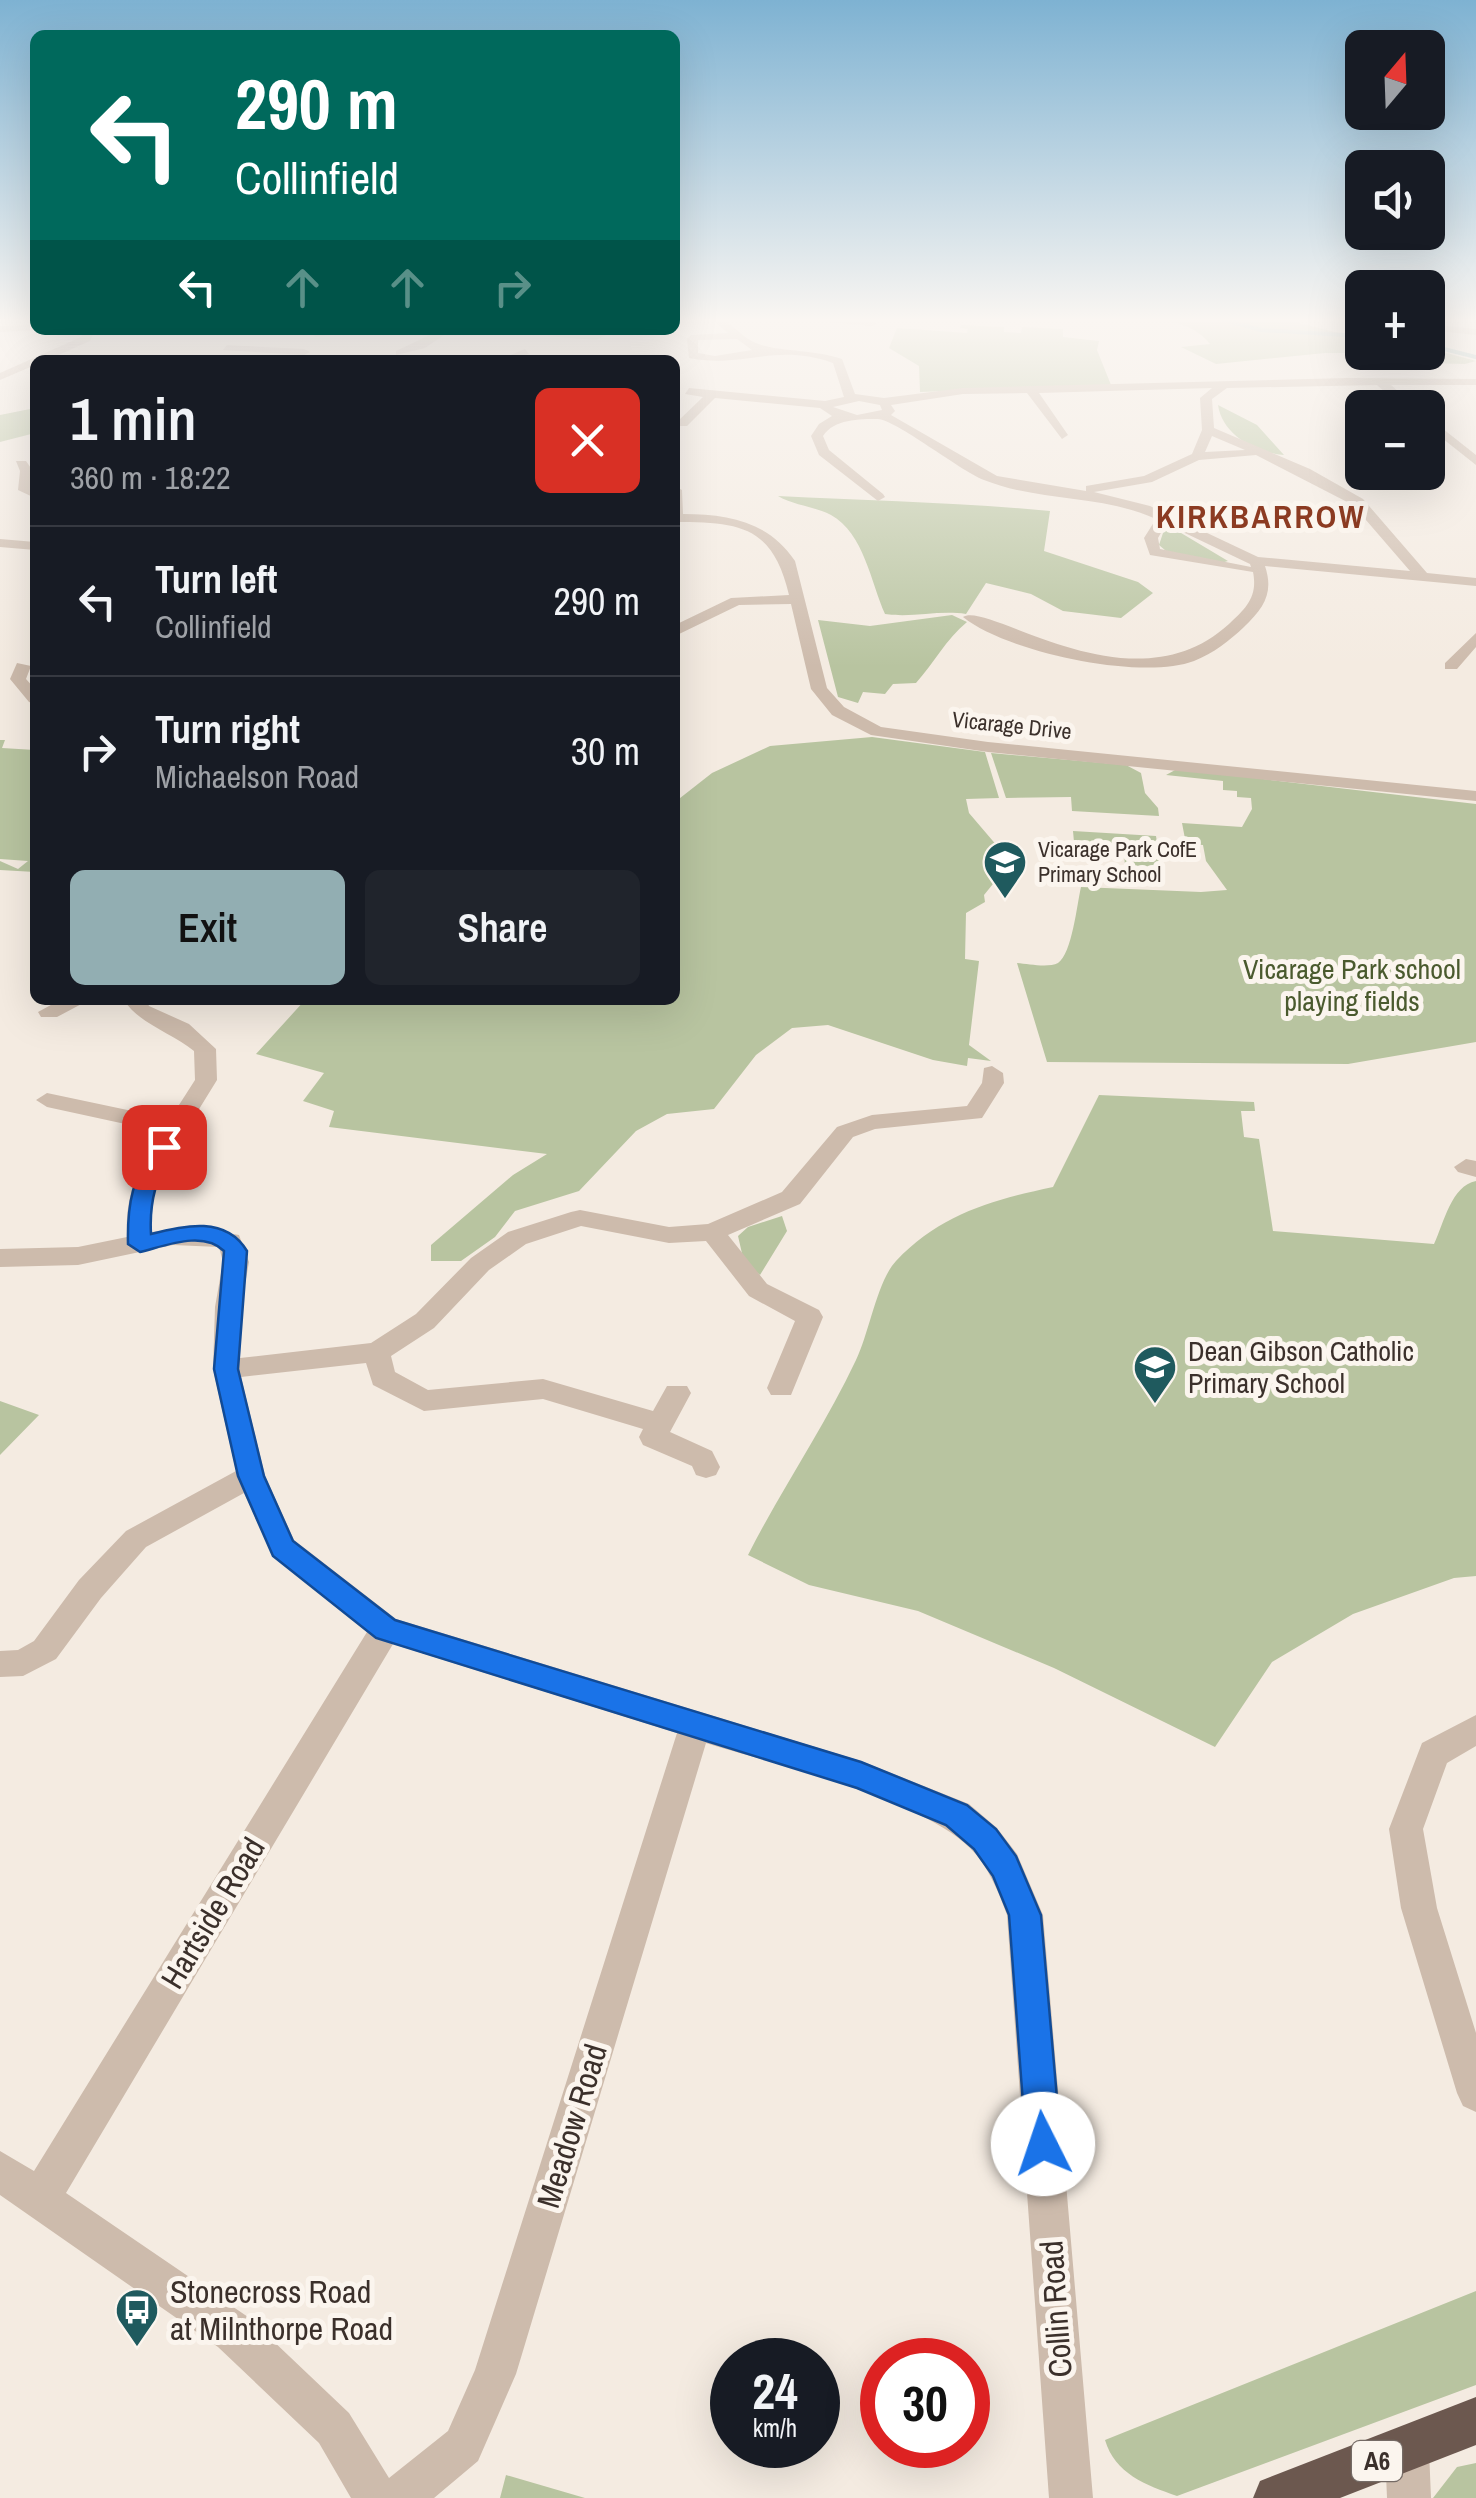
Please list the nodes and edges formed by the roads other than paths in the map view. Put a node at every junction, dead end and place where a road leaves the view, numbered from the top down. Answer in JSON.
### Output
{"nodes":[{"id":1,"x":819,"y":434,"type":"edge"},
{"id":2,"x":920,"y":434,"type":"edge"},
{"id":3,"x":1206,"y":434,"type":"edge"},
{"id":4,"x":1215,"y":434,"type":"edge"},
{"id":5,"x":1445,"y":436,"type":"edge"},
{"id":6,"x":1258,"y":454,"type":"junction"},
{"id":7,"x":1197,"y":456,"type":"junction"},
{"id":8,"x":30,"y":460,"type":"edge"},
{"id":9,"x":1476,"y":462,"type":"edge"},
{"id":10,"x":21,"y":464,"type":"junction"},
{"id":11,"x":5,"y":466,"type":"dead end"},
{"id":12,"x":1147,"y":480,"type":"junction"},
{"id":13,"x":1066,"y":491,"type":"junction"},
{"id":14,"x":30,"y":492,"type":"edge"},
{"id":15,"x":878,"y":497,"type":"dead end"},
{"id":16,"x":1143,"y":508,"type":"junction"},
{"id":17,"x":1164,"y":517,"type":"junction"},
{"id":18,"x":680,"y":518,"type":"edge"},
{"id":19,"x":0,"y":543,"type":"edge"},
{"id":20,"x":30,"y":546,"type":"edge"},
{"id":21,"x":1258,"y":566,"type":"junction"},
{"id":22,"x":1422,"y":576,"type":"junction"},
{"id":23,"x":1476,"y":582,"type":"edge"},
{"id":24,"x":798,"y":599,"type":"junction"},
{"id":25,"x":971,"y":617,"type":"dead end"},
{"id":26,"x":680,"y":629,"type":"edge"},
{"id":27,"x":1476,"y":638,"type":"edge"},
{"id":28,"x":0,"y":664,"type":"edge"},
{"id":29,"x":29,"y":665,"type":"edge"},
{"id":30,"x":1451,"y":666,"type":"dead end"},
{"id":31,"x":30,"y":693,"type":"edge"},
{"id":32,"x":1476,"y":796,"type":"edge"},
{"id":33,"x":66,"y":1005,"type":"edge"},
{"id":34,"x":138,"y":1005,"type":"edge"},
{"id":35,"x":49,"y":1012,"type":"dead end"},
{"id":36,"x":992,"y":1074,"type":"dead end"},
{"id":37,"x":47,"y":1100,"type":"dead end"},
{"id":38,"x":176,"y":1128,"type":"junction"},
{"id":39,"x":712,"y":1232,"type":"junction"},
{"id":40,"x":140,"y":1244,"type":"junction"},
{"id":41,"x":0,"y":1258,"type":"edge"},
{"id":42,"x":377,"y":1352,"type":"junction"},
{"id":43,"x":226,"y":1369,"type":"junction"},
{"id":44,"x":781,"y":1388,"type":"dead end"},
{"id":45,"x":678,"y":1393,"type":"dead end"},
{"id":46,"x":654,"y":1435,"type":"junction"},
{"id":47,"x":706,"y":1468,"type":"dead end"},
{"id":48,"x":251,"y":1476,"type":"junction"},
{"id":49,"x":386,"y":1629,"type":"junction"},
{"id":50,"x":0,"y":1664,"type":"edge"},
{"id":51,"x":696,"y":1724,"type":"junction"},
{"id":52,"x":1476,"y":1730,"type":"edge"},
{"id":53,"x":1476,"y":2093,"type":"edge"},
{"id":54,"x":0,"y":2170,"type":"edge"},
{"id":55,"x":41,"y":2198,"type":"junction"},
{"id":56,"x":1476,"y":2421,"type":"edge"},
{"id":57,"x":1407,"y":2450,"type":"junction"},
{"id":58,"x":376,"y":2498,"type":"edge"},
{"id":59,"x":399,"y":2498,"type":"edge"},
{"id":60,"x":1071,"y":2498,"type":"edge"},
{"id":61,"x":1278,"y":2498,"type":"edge"},
{"id":62,"x":1410,"y":2498,"type":"edge"}],
"edges":[{"from":1,"to":15,"type":"street"},
{"from":2,"to":13,"type":"street"},
{"from":3,"to":7,"type":"street"},
{"from":4,"to":6,"type":"street"},
{"from":5,"to":9,"type":"street"},
{"from":6,"to":7,"type":"street"},
{"from":6,"to":22,"type":"street"},
{"from":7,"to":12,"type":"street"},
{"from":8,"to":10,"type":"street"},
{"from":10,"to":11,"type":"street"},
{"from":10,"to":14,"type":"street"},
{"from":12,"to":13,"type":"street"},
{"from":12,"to":16,"type":"street"},
{"from":13,"to":16,"type":"street"},
{"from":16,"to":17,"type":"street"},
{"from":17,"to":21,"type":"street"},
{"from":17,"to":21,"type":"street"},
{"from":18,"to":24,"type":"street","name":"Vicarage Drive"},
{"from":19,"to":20,"type":"street"},
{"from":21,"to":22,"type":"street"},
{"from":21,"to":25,"type":"street"},
{"from":22,"to":23,"type":"street"},
{"from":24,"to":26,"type":"street"},
{"from":24,"to":32,"type":"street","name":"Vicarage Drive"},
{"from":27,"to":30,"type":"street"},
{"from":28,"to":29,"type":"street"},
{"from":29,"to":31,"type":"street"},
{"from":33,"to":35,"type":"street"},
{"from":34,"to":38,"type":"street"},
{"from":36,"to":39,"type":"street"},
{"from":37,"to":38,"type":"street"},
{"from":38,"to":40,"type":"street"},
{"from":39,"to":42,"type":"street"},
{"from":39,"to":44,"type":"street"},
{"from":40,"to":41,"type":"street"},
{"from":40,"to":43,"type":"street","name":"Collin Road"},
{"from":42,"to":43,"type":"street"},
{"from":42,"to":46,"type":"street"},
{"from":43,"to":48,"type":"street","name":"Collin Road"},
{"from":45,"to":46,"type":"street"},
{"from":46,"to":47,"type":"street"},
{"from":48,"to":49,"type":"street","name":"Collin Road"},
{"from":48,"to":50,"type":"street"},
{"from":49,"to":51,"type":"street","name":"Collin Road"},
{"from":49,"to":55,"type":"street","name":"Hartside Road"},
{"from":51,"to":59,"type":"street","name":"Meadow Road"},
{"from":51,"to":60,"type":"street","name":"Collin Road"},
{"from":52,"to":53,"type":"street"},
{"from":54,"to":55,"type":"street"},
{"from":55,"to":58,"type":"street"},
{"from":56,"to":57,"type":"highway","number":"A6"},
{"from":57,"to":61,"type":"highway","number":"A6"},
{"from":57,"to":62,"type":"street"}]}
